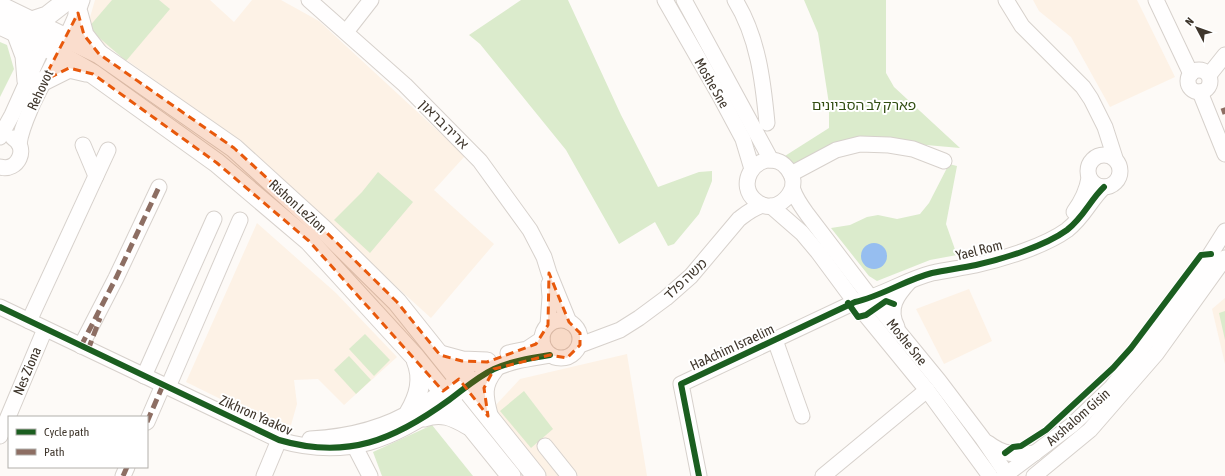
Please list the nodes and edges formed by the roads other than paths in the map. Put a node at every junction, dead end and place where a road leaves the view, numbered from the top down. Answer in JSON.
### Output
{"nodes":[{"id":1,"x":310,"y":0,"type":"edge"},
{"id":2,"x":371,"y":0,"type":"edge"},
{"id":3,"x":665,"y":0,"type":"edge"},
{"id":4,"x":684,"y":0,"type":"edge"},
{"id":5,"x":736,"y":0,"type":"edge"},
{"id":6,"x":1006,"y":0,"type":"edge"},
{"id":7,"x":1156,"y":0,"type":"edge"},
{"id":8,"x":72,"y":4,"type":"edge"},
{"id":9,"x":0,"y":6,"type":"edge"},
{"id":10,"x":32,"y":21,"type":"junction"},
{"id":11,"x":8,"y":28,"type":"edge"},
{"id":12,"x":346,"y":32,"type":"junction"},
{"id":13,"x":54,"y":42,"type":"junction"},
{"id":14,"x":99,"y":54,"type":"junction"},
{"id":15,"x":1225,"y":55,"type":"edge"},
{"id":16,"x":93,"y":74,"type":"junction"},
{"id":17,"x":1191,"y":74,"type":"junction"},
{"id":18,"x":1208,"y":75,"type":"junction"},
{"id":19,"x":35,"y":81,"type":"junction"},
{"id":20,"x":1200,"y":92,"type":"junction"},
{"id":21,"x":764,"y":94,"type":"junction"},
{"id":22,"x":743,"y":107,"type":"junction"},
{"id":23,"x":1098,"y":113,"type":"junction"},
{"id":24,"x":768,"y":123,"type":"dead end"},
{"id":25,"x":0,"y":137,"type":"edge"},
{"id":26,"x":19,"y":144,"type":"junction"},
{"id":27,"x":83,"y":145,"type":"dead end"},
{"id":28,"x":108,"y":150,"type":"dead end"},
{"id":29,"x":1225,"y":154,"type":"edge"},
{"id":30,"x":1096,"y":156,"type":"junction"},
{"id":31,"x":1115,"y":158,"type":"junction"},
{"id":32,"x":771,"y":160,"type":"junction"},
{"id":33,"x":944,"y":161,"type":"dead end"},
{"id":34,"x":752,"y":169,"type":"junction"},
{"id":35,"x":2,"y":170,"type":"edge"},
{"id":36,"x":96,"y":176,"type":"junction"},
{"id":37,"x":1089,"y":178,"type":"junction"},
{"id":38,"x":792,"y":181,"type":"junction"},
{"id":39,"x":159,"y":187,"type":"dead end"},
{"id":40,"x":1104,"y":187,"type":"junction"},
{"id":41,"x":748,"y":190,"type":"junction"},
{"id":42,"x":767,"y":206,"type":"junction"},
{"id":43,"x":214,"y":219,"type":"dead end"},
{"id":44,"x":240,"y":220,"type":"dead end"},
{"id":45,"x":1225,"y":231,"type":"edge"},
{"id":46,"x":724,"y":235,"type":"junction"},
{"id":47,"x":1225,"y":258,"type":"edge"},
{"id":48,"x":549,"y":273,"type":"junction"},
{"id":49,"x":116,"y":278,"type":"junction"},
{"id":50,"x":913,"y":279,"type":"junction"},
{"id":51,"x":869,"y":295,"type":"junction"},
{"id":52,"x":855,"y":302,"type":"junction"},
{"id":53,"x":0,"y":307,"type":"edge"},
{"id":54,"x":639,"y":318,"type":"junction"},
{"id":55,"x":28,"y":321,"type":"junction"},
{"id":56,"x":548,"y":325,"type":"junction"},
{"id":57,"x":573,"y":326,"type":"junction"},
{"id":58,"x":45,"y":329,"type":"junction"},
{"id":59,"x":900,"y":333,"type":"junction"},
{"id":60,"x":542,"y":339,"type":"junction"},
{"id":61,"x":775,"y":340,"type":"junction"},
{"id":62,"x":580,"y":345,"type":"junction"},
{"id":63,"x":85,"y":348,"type":"junction"},
{"id":64,"x":440,"y":355,"type":"junction"},
{"id":65,"x":550,"y":355,"type":"junction"},
{"id":66,"x":415,"y":357,"type":"junction"},
{"id":67,"x":491,"y":365,"type":"junction"},
{"id":68,"x":144,"y":376,"type":"junction"},
{"id":69,"x":462,"y":383,"type":"junction"},
{"id":70,"x":166,"y":386,"type":"junction"},
{"id":71,"x":927,"y":390,"type":"junction"},
{"id":72,"x":446,"y":396,"type":"junction"},
{"id":73,"x":416,"y":415,"type":"junction"},
{"id":74,"x":8,"y":416,"type":"edge"},
{"id":75,"x":488,"y":416,"type":"junction"},
{"id":76,"x":802,"y":416,"type":"dead end"},
{"id":77,"x":8,"y":417,"type":"edge"},
{"id":78,"x":148,"y":420,"type":"edge"},
{"id":79,"x":472,"y":427,"type":"junction"},
{"id":80,"x":0,"y":436,"type":"edge"},
{"id":81,"x":983,"y":439,"type":"junction"},
{"id":82,"x":279,"y":440,"type":"junction"},
{"id":83,"x":359,"y":442,"type":"junction"},
{"id":84,"x":545,"y":446,"type":"dead end"},
{"id":85,"x":1036,"y":452,"type":"junction"},
{"id":86,"x":979,"y":460,"type":"junction"},
{"id":87,"x":1006,"y":475,"type":"edge"},
{"id":88,"x":264,"y":476,"type":"edge"},
{"id":89,"x":371,"y":476,"type":"edge"},
{"id":90,"x":511,"y":476,"type":"edge"},
{"id":91,"x":536,"y":476,"type":"edge"},
{"id":92,"x":569,"y":476,"type":"edge"},
{"id":93,"x":699,"y":476,"type":"edge"},
{"id":94,"x":823,"y":476,"type":"edge"},
{"id":95,"x":977,"y":476,"type":"edge"},
{"id":96,"x":990,"y":476,"type":"edge"},
{"id":97,"x":1034,"y":476,"type":"edge"}],
"edges":[{"from":1,"to":12,"type":"street","name":"אריה בראון"},
{"from":2,"to":12,"type":"street"},
{"from":3,"to":34,"type":"street","name":"Moshe Sne"},
{"from":4,"to":22,"type":"street","name":"Moshe Sne"},
{"from":5,"to":21,"type":"street"},
{"from":6,"to":23,"type":"street"},
{"from":7,"to":17,"type":"street"},
{"from":8,"to":10,"type":"main road"},
{"from":8,"to":13,"type":"street","name":"Rehovot"},
{"from":8,"to":14,"type":"main road"},
{"from":9,"to":10,"type":"main road","name":"Rishon LeZion"},
{"from":10,"to":13,"type":"main road","name":"Rishon LeZion"},
{"from":11,"to":13,"type":"main road","name":"Rishon LeZion"},
{"from":11,"to":19,"type":"main road"},
{"from":12,"to":48,"type":"street","name":"אריה בראון"},
{"from":13,"to":14,"type":"main road","name":"Rishon LeZion"},
{"from":13,"to":16,"type":"main road","name":"Rishon LeZion"},
{"from":13,"to":19,"type":"street","name":"Rehovot"},
{"from":14,"to":64,"type":"main road","name":"Rishon LeZion"},
{"from":15,"to":18,"type":"street"},
{"from":16,"to":19,"type":"main road"},
{"from":16,"to":66,"type":"main road","name":"Rishon LeZion"},
{"from":17,"to":18,"type":"street"},
{"from":17,"to":20,"type":"street"},
{"from":18,"to":20,"type":"street"},
{"from":19,"to":25,"type":"street","name":"Rehovot"},
{"from":19,"to":26,"type":"street","name":"Rehovot"},
{"from":20,"to":29,"type":"street"},
{"from":21,"to":22,"type":"street"},
{"from":21,"to":24,"type":"street"},
{"from":22,"to":32,"type":"street","name":"Moshe Sne"},
{"from":23,"to":30,"type":"street"},
{"from":23,"to":31,"type":"street"},
{"from":25,"to":26,"type":"street"},
{"from":26,"to":35,"type":"street","name":"Rehovot"},
{"from":27,"to":36,"type":"street"},
{"from":28,"to":36,"type":"street"},
{"from":30,"to":31,"type":"street"},
{"from":30,"to":37,"type":"street"},
{"from":31,"to":40,"type":"street"},
{"from":32,"to":34,"type":"street"},
{"from":32,"to":38,"type":"street"},
{"from":33,"to":38,"type":"street"},
{"from":34,"to":41,"type":"street"},
{"from":36,"to":55,"type":"street"},
{"from":37,"to":40,"type":"street"},
{"from":37,"to":51,"type":"street","name":"Yael Rom"},
{"from":38,"to":42,"type":"street"},
{"from":38,"to":51,"type":"street","name":"Moshe Sne"},
{"from":39,"to":49,"type":"street"},
{"from":40,"to":50,"type":"street","name":"Yael Rom"},
{"from":41,"to":42,"type":"street"},
{"from":41,"to":46,"type":"street","name":"משה פלד"},
{"from":42,"to":46,"type":"street","name":"משה פלד"},
{"from":42,"to":52,"type":"street","name":"Moshe Sne"},
{"from":43,"to":68,"type":"street"},
{"from":44,"to":70,"type":"street"},
{"from":45,"to":85,"type":"street","name":"Avshalom Gisin"},
{"from":46,"to":54,"type":"street","name":"משה פלד"},
{"from":47,"to":97,"type":"street","name":"Avshalom Gisin"},
{"from":48,"to":56,"type":"street","name":"אריה בראון"},
{"from":48,"to":57,"type":"street","name":"אריה בראון"},
{"from":49,"to":63,"type":"street"},
{"from":49,"to":63,"type":"street"},
{"from":50,"to":51,"type":"street","name":"Yael Rom"},
{"from":50,"to":59,"type":"street"},
{"from":51,"to":52,"type":"street","name":"Yael Rom"},
{"from":51,"to":59,"type":"street","name":"Moshe Sne"},
{"from":52,"to":61,"type":"street","name":"HaAchim Israelim"},
{"from":52,"to":71,"type":"street","name":"Moshe Sne"},
{"from":53,"to":55,"type":"street","name":"Zikhron Yaakov"},
{"from":54,"to":57,"type":"street","name":"משה פלד"},
{"from":54,"to":62,"type":"street","name":"משה פלד"},
{"from":55,"to":58,"type":"street","name":"Zikhron Yaakov"},
{"from":56,"to":57,"type":"street"},
{"from":56,"to":60,"type":"street"},
{"from":57,"to":62,"type":"street"},
{"from":58,"to":63,"type":"street","name":"Zikhron Yaakov"},
{"from":58,"to":74,"type":"street","name":"Nes Ziona"},
{"from":59,"to":81,"type":"street","name":"Moshe Sne"},
{"from":60,"to":65,"type":"street"},
{"from":60,"to":67,"type":"street","name":"Zikhron Yaakov"},
{"from":61,"to":76,"type":"street"},
{"from":61,"to":93,"type":"street","name":"HaAchim Israelim"},
{"from":62,"to":65,"type":"street"},
{"from":63,"to":68,"type":"street","name":"Zikhron Yaakov"},
{"from":64,"to":67,"type":"main road"},
{"from":64,"to":69,"type":"main road","name":"Rishon LeZion"},
{"from":65,"to":67,"type":"street","name":"Zikhron Yaakov"},
{"from":66,"to":72,"type":"main road","name":"Rishon LeZion"},
{"from":66,"to":73,"type":"main road"},
{"from":67,"to":69,"type":"street","name":"Zikhron Yaakov"},
{"from":67,"to":75,"type":"main road"},
{"from":68,"to":70,"type":"street","name":"Zikhron Yaakov"},
{"from":69,"to":72,"type":"street","name":"Zikhron Yaakov"},
{"from":69,"to":75,"type":"main road","name":"Rishon LeZion"},
{"from":70,"to":78,"type":"street"},
{"from":70,"to":82,"type":"street","name":"Zikhron Yaakov"},
{"from":71,"to":86,"type":"street","name":"Moshe Sne"},
{"from":71,"to":94,"type":"street"},
{"from":72,"to":73,"type":"street","name":"Zikhron Yaakov"},
{"from":72,"to":79,"type":"main road","name":"Rishon LeZion"},
{"from":73,"to":79,"type":"main road"},
{"from":73,"to":83,"type":"street","name":"Zikhron Yaakov"},
{"from":75,"to":91,"type":"main road","name":"Rishon LeZion"},
{"from":77,"to":80,"type":"street","name":"Nes Ziona"},
{"from":79,"to":90,"type":"main road","name":"Rishon LeZion"},
{"from":81,"to":85,"type":"street"},
{"from":81,"to":87,"type":"street","name":"Moshe Sne"},
{"from":82,"to":83,"type":"street","name":"Zikhron Yaakov"},
{"from":82,"to":88,"type":"street"},
{"from":83,"to":89,"type":"street"},
{"from":84,"to":92,"type":"street"},
{"from":85,"to":87,"type":"street","name":"Avshalom Gisin"},
{"from":86,"to":95,"type":"street"},
{"from":86,"to":96,"type":"street","name":"Moshe Sne"}]}
